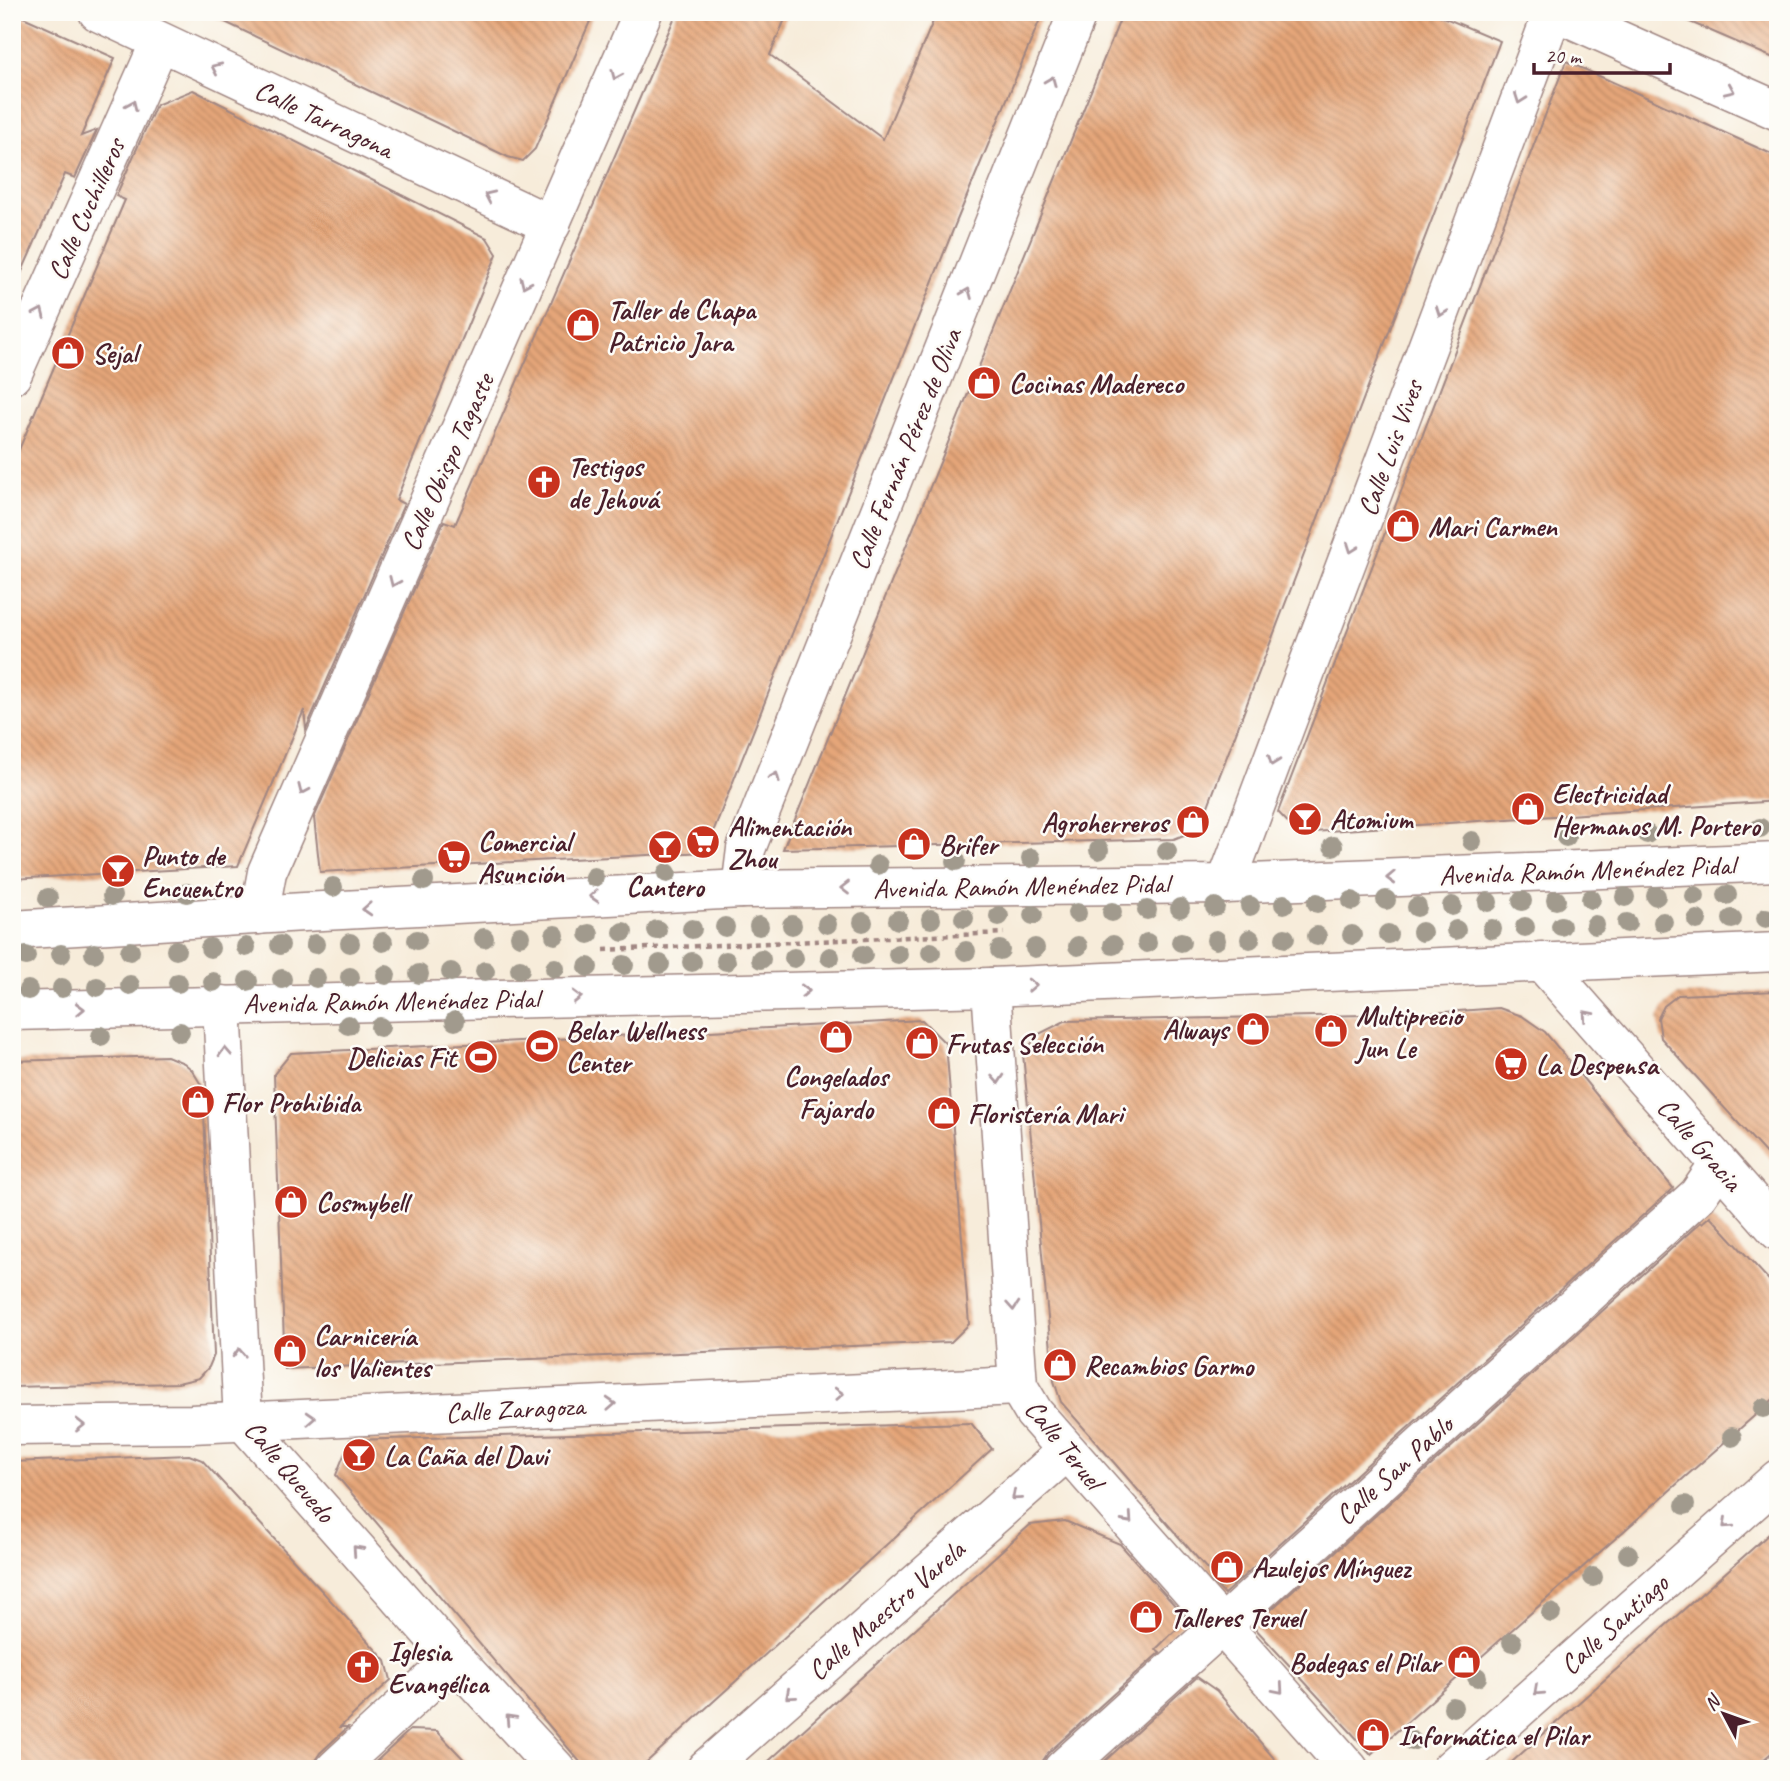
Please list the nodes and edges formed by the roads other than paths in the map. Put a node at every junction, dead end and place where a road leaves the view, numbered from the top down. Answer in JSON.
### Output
{"nodes":[{"id":1,"x":98,"y":12,"type":"edge"},
{"id":2,"x":643,"y":12,"type":"edge"},
{"id":3,"x":1079,"y":12,"type":"edge"},
{"id":4,"x":1555,"y":12,"type":"edge"},
{"id":5,"x":1620,"y":25,"type":"edge"},
{"id":6,"x":160,"y":42,"type":"junction"},
{"id":7,"x":1778,"y":111,"type":"edge"},
{"id":8,"x":551,"y":225,"type":"junction"},
{"id":9,"x":12,"y":375,"type":"edge"},
{"id":10,"x":1778,"y":862,"type":"edge"},
{"id":11,"x":1226,"y":884,"type":"junction"},
{"id":12,"x":741,"y":889,"type":"junction"},
{"id":13,"x":259,"y":915,"type":"junction"},
{"id":14,"x":12,"y":930,"type":"edge"},
{"id":15,"x":1778,"y":952,"type":"edge"},
{"id":16,"x":1541,"y":961,"type":"junction"},
{"id":17,"x":991,"y":987,"type":"junction"},
{"id":18,"x":222,"y":1005,"type":"junction"},
{"id":19,"x":12,"y":1011,"type":"edge"},
{"id":20,"x":1718,"y":1166,"type":"junction"},
{"id":21,"x":1778,"y":1231,"type":"edge"},
{"id":22,"x":1018,"y":1385,"type":"junction"},
{"id":23,"x":243,"y":1421,"type":"junction"},
{"id":24,"x":12,"y":1426,"type":"edge"},
{"id":25,"x":1067,"y":1451,"type":"junction"},
{"id":26,"x":1778,"y":1479,"type":"edge"},
{"id":27,"x":1223,"y":1625,"type":"junction"},
{"id":28,"x":454,"y":1659,"type":"junction"},
{"id":29,"x":335,"y":1769,"type":"edge"},
{"id":30,"x":556,"y":1769,"type":"edge"},
{"id":31,"x":706,"y":1769,"type":"edge"},
{"id":32,"x":1063,"y":1769,"type":"edge"},
{"id":33,"x":1349,"y":1769,"type":"edge"},
{"id":34,"x":1451,"y":1769,"type":"edge"}],
"edges":[{"from":1,"to":6,"type":"street","name":"Calle Tarragona"},
{"from":2,"to":8,"type":"street","name":"Calle Obispo Tagaste","one_way":true},
{"from":12,"to":3,"type":"street","name":"Calle Fernán Pérez de Oliva","one_way":true},
{"from":4,"to":5,"type":"street"},
{"from":4,"to":11,"type":"street","name":"Calle Luis Vives","one_way":true},
{"from":5,"to":7,"type":"street","one_way":true},
{"from":8,"to":6,"type":"street","name":"Calle Tarragona","one_way":true},
{"from":9,"to":6,"type":"street","name":"Calle Cuchilleros","one_way":true},
{"from":8,"to":13,"type":"street","name":"Calle Obispo Tagaste","one_way":true},
{"from":10,"to":11,"type":"street","name":"Avenida Ramón Menéndez Pidal","one_way":true},
{"from":11,"to":12,"type":"street","name":"Avenida Ramón Menéndez Pidal","one_way":true},
{"from":12,"to":13,"type":"street","name":"Avenida Ramón Menéndez Pidal","one_way":true},
{"from":13,"to":14,"type":"street","name":"Avenida Ramón Menéndez Pidal"},
{"from":15,"to":16,"type":"street","name":"Avenida Ramón Menéndez Pidal"},
{"from":17,"to":16,"type":"street","name":"Avenida Ramón Menéndez Pidal","one_way":true},
{"from":20,"to":16,"type":"street","name":"Calle Gracia","one_way":true},
{"from":18,"to":17,"type":"street","name":"Avenida Ramón Menéndez Pidal","one_way":true},
{"from":17,"to":22,"type":"street","name":"Calle Teruel","one_way":true},
{"from":19,"to":18,"type":"street","name":"Avenida Ramón Menéndez Pidal","one_way":true},
{"from":23,"to":18,"type":"street","name":"Calle Quevedo","one_way":true},
{"from":20,"to":21,"type":"street","name":"Calle Gracia"},
{"from":20,"to":27,"type":"street","name":"Calle San Pablo"},
{"from":23,"to":22,"type":"street","name":"Calle Zaragoza","one_way":true},
{"from":22,"to":25,"type":"street","name":"Calle Teruel"},
{"from":24,"to":23,"type":"street","name":"Calle Zaragoza","one_way":true},
{"from":28,"to":23,"type":"street","name":"Calle Quevedo","one_way":true},
{"from":25,"to":27,"type":"street","name":"Calle Teruel","one_way":true},
{"from":25,"to":31,"type":"street","name":"Calle Maestro Varela","one_way":true},
{"from":26,"to":34,"type":"street","name":"Calle Santiago","one_way":true},
{"from":27,"to":32,"type":"street","name":"Calle San Pablo"},
{"from":27,"to":33,"type":"street","name":"Calle Teruel","one_way":true},
{"from":28,"to":29,"type":"street"},
{"from":30,"to":28,"type":"street","name":"Calle Quevedo","one_way":true}]}
